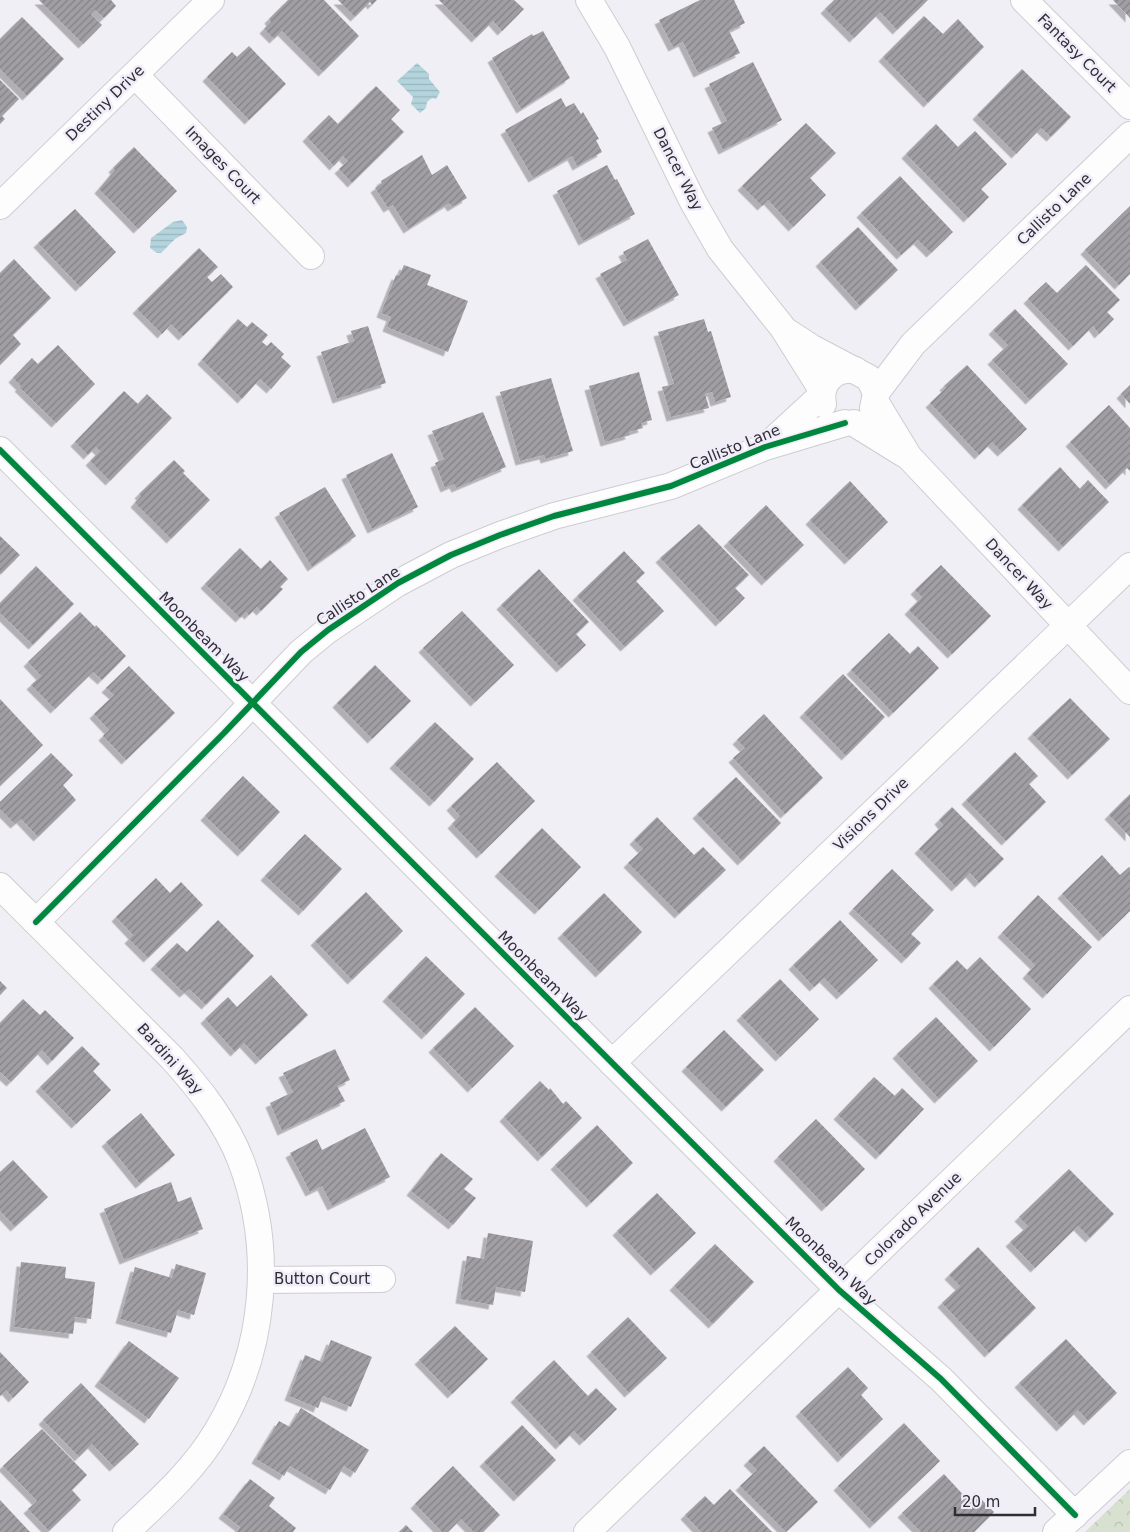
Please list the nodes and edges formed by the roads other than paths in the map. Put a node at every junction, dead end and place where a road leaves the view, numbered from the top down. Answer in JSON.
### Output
{"nodes":[{"id":1,"x":211,"y":0,"type":"edge"},
{"id":2,"x":589,"y":0,"type":"edge"},
{"id":3,"x":1024,"y":0,"type":"edge"},
{"id":4,"x":135,"y":74,"type":"junction"},
{"id":5,"x":1130,"y":106,"type":"edge"},
{"id":6,"x":1130,"y":135,"type":"edge"},
{"id":7,"x":0,"y":206,"type":"edge"},
{"id":8,"x":311,"y":256,"type":"dead end"},
{"id":9,"x":782,"y":328,"type":"junction"},
{"id":10,"x":867,"y":384,"type":"junction"},
{"id":11,"x":822,"y":393,"type":"junction"},
{"id":12,"x":849,"y":423,"type":"junction"},
{"id":13,"x":766,"y":447,"type":"junction"},
{"id":14,"x":0,"y":450,"type":"edge"},
{"id":15,"x":909,"y":457,"type":"junction"},
{"id":16,"x":1130,"y":566,"type":"edge"},
{"id":17,"x":1067,"y":626,"type":"junction"},
{"id":18,"x":1130,"y":691,"type":"edge"},
{"id":19,"x":252,"y":702,"type":"junction"},
{"id":20,"x":0,"y":886,"type":"edge"},
{"id":21,"x":36,"y":922,"type":"junction"},
{"id":22,"x":1130,"y":1009,"type":"edge"},
{"id":23,"x":612,"y":1063,"type":"junction"},
{"id":24,"x":382,"y":1279,"type":"dead end"},
{"id":25,"x":262,"y":1280,"type":"junction"},
{"id":26,"x":839,"y":1290,"type":"junction"},
{"id":27,"x":1130,"y":1463,"type":"edge"},
{"id":28,"x":1065,"y":1523,"type":"edge"},
{"id":29,"x":126,"y":1532,"type":"edge"},
{"id":30,"x":587,"y":1532,"type":"edge"}],
"edges":[{"from":1,"to":4,"type":"street","name":"Destiny Drive"},
{"from":2,"to":9,"type":"street","name":"Dancer Way"},
{"from":3,"to":5,"type":"street","name":"Fantasy Court"},
{"from":4,"to":7,"type":"street","name":"Destiny Drive"},
{"from":4,"to":8,"type":"street","name":"Images Court"},
{"from":6,"to":10,"type":"street","name":"Callisto Lane"},
{"from":9,"to":10,"type":"street","name":"Dancer Way"},
{"from":9,"to":11,"type":"street","name":"Dancer Way"},
{"from":10,"to":11,"type":"street"},
{"from":10,"to":12,"type":"street"},
{"from":10,"to":15,"type":"street","name":"Dancer Way"},
{"from":11,"to":12,"type":"street"},
{"from":11,"to":13,"type":"street","name":"Callisto Lane"},
{"from":12,"to":13,"type":"street","name":"Callisto Lane"},
{"from":12,"to":15,"type":"street","name":"Dancer Way"},
{"from":13,"to":19,"type":"street","name":"Callisto Lane"},
{"from":14,"to":19,"type":"street","name":"Moonbeam Way"},
{"from":15,"to":17,"type":"street","name":"Dancer Way"},
{"from":16,"to":17,"type":"street","name":"Visions Drive"},
{"from":17,"to":18,"type":"street","name":"Dancer Way"},
{"from":17,"to":23,"type":"street","name":"Visions Drive"},
{"from":19,"to":21,"type":"street","name":"Callisto Lane"},
{"from":19,"to":23,"type":"street","name":"Moonbeam Way"},
{"from":20,"to":21,"type":"street","name":"Bardini Way"},
{"from":21,"to":25,"type":"street","name":"Bardini Way"},
{"from":22,"to":26,"type":"street","name":"Colorado Avenue"},
{"from":23,"to":26,"type":"street","name":"Moonbeam Way"},
{"from":24,"to":25,"type":"street","name":"Button Court"},
{"from":25,"to":29,"type":"street","name":"Bardini Way"},
{"from":26,"to":28,"type":"street","name":"Moonbeam Way"},
{"from":26,"to":30,"type":"street","name":"Colorado Avenue"},
{"from":27,"to":28,"type":"street"}]}
